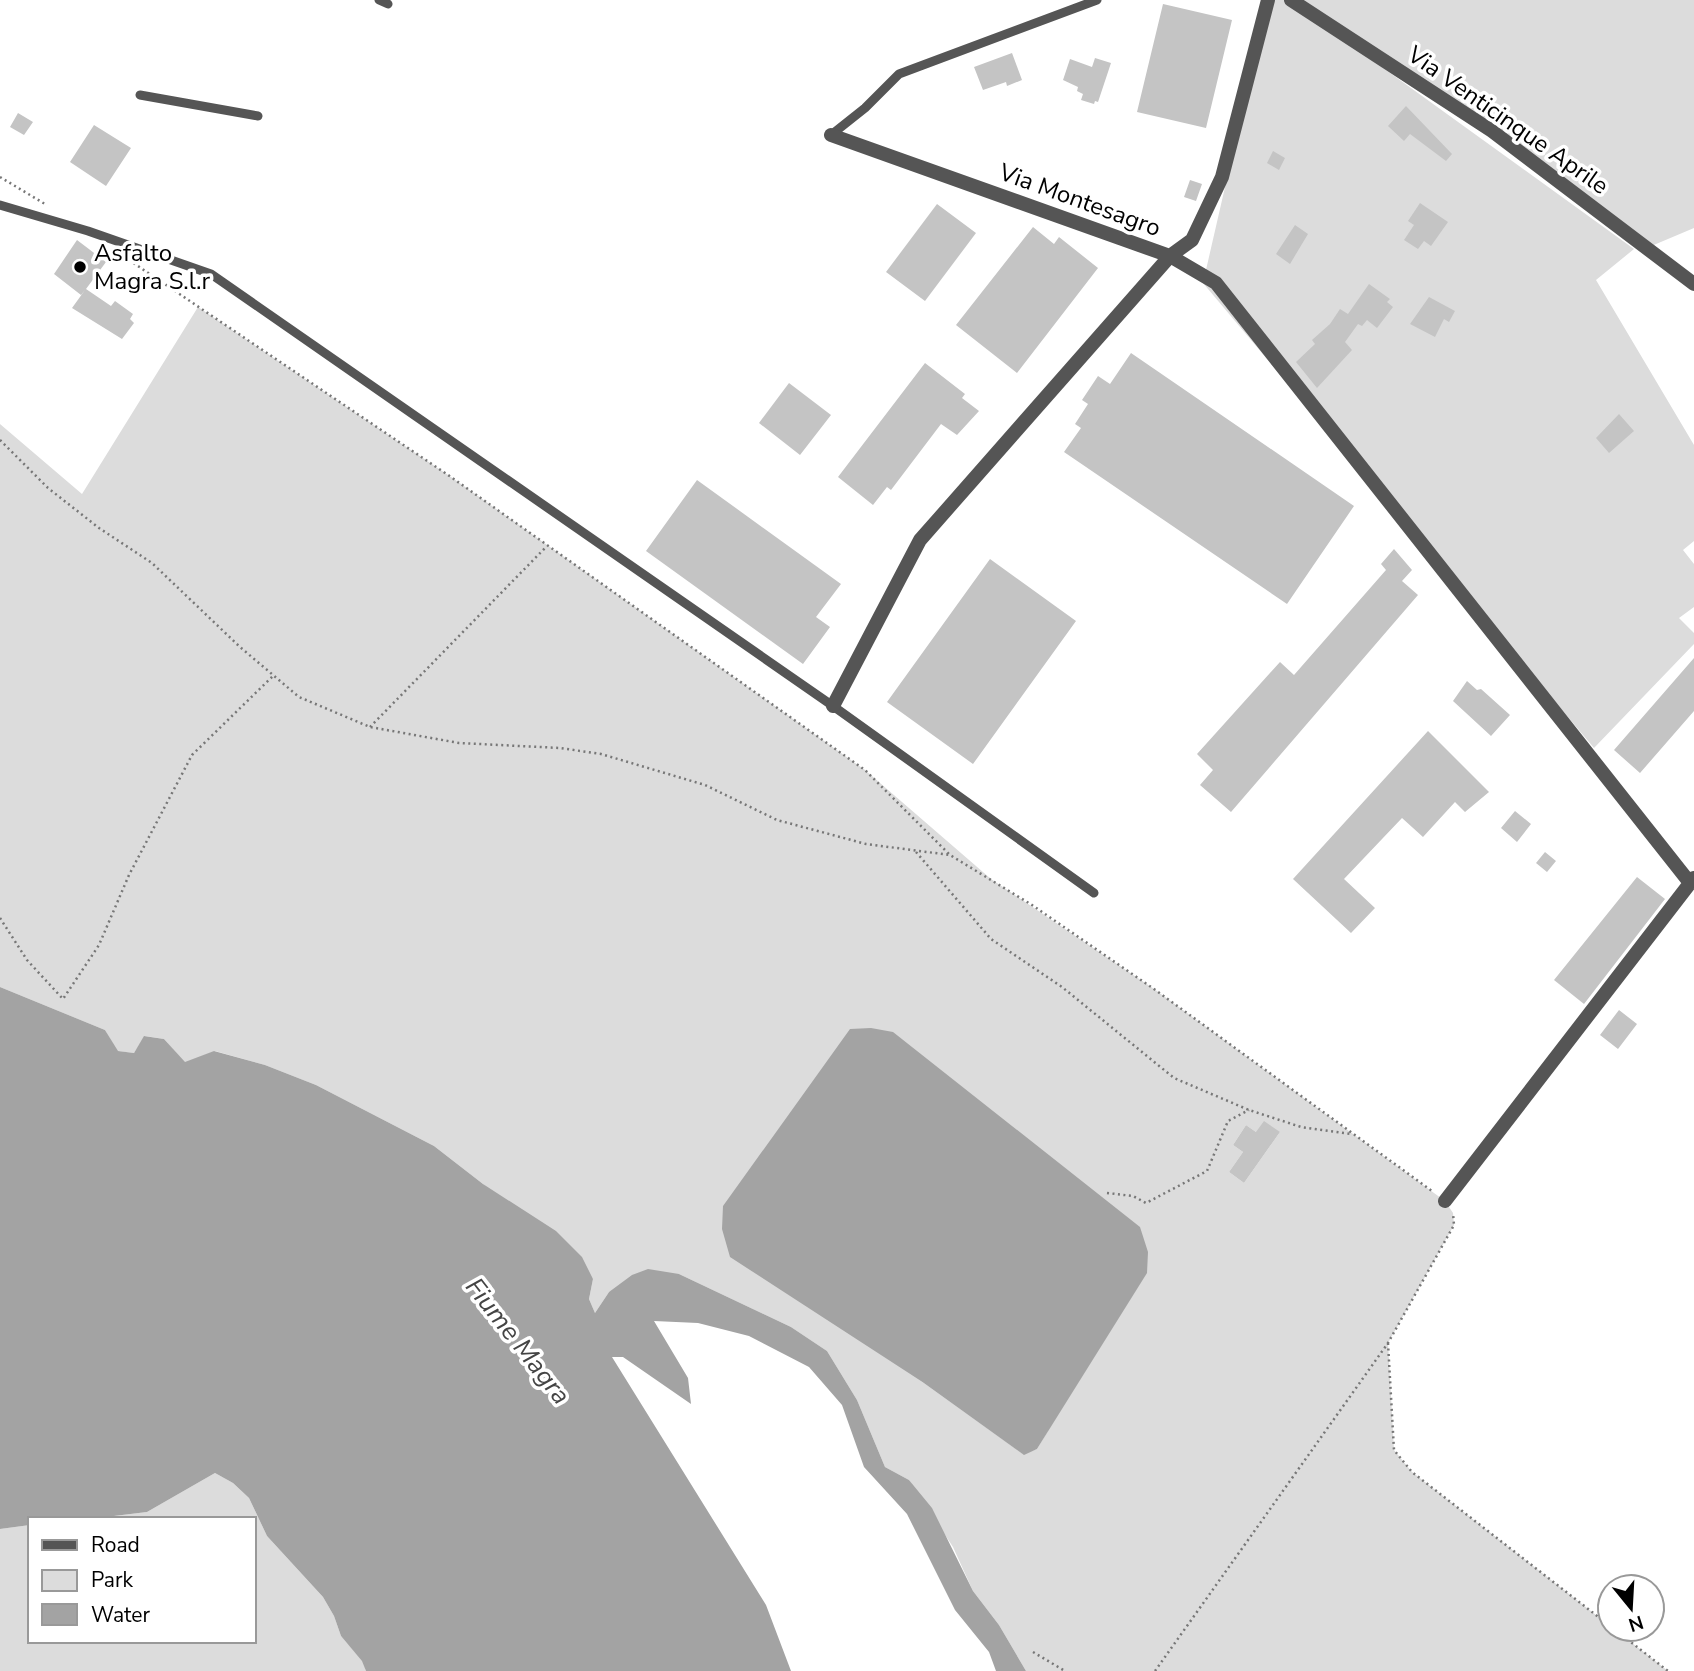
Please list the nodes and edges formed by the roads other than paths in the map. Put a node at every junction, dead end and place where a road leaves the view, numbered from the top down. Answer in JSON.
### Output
{"nodes":[{"id":1,"x":1097,"y":0,"type":"edge"},
{"id":2,"x":1268,"y":0,"type":"edge"},
{"id":3,"x":1291,"y":0,"type":"edge"},
{"id":4,"x":140,"y":95,"type":"dead end"},
{"id":5,"x":258,"y":116,"type":"dead end"},
{"id":6,"x":831,"y":135,"type":"joint"},
{"id":7,"x":0,"y":205,"type":"edge"},
{"id":8,"x":1170,"y":256,"type":"junction"},
{"id":9,"x":1694,"y":284,"type":"edge"},
{"id":10,"x":833,"y":706,"type":"junction"},
{"id":11,"x":1692,"y":881,"type":"edge"},
{"id":12,"x":1094,"y":893,"type":"dead end"},
{"id":13,"x":1445,"y":1201,"type":"road end"}],
"edges":[{"from":1,"to":6,"type":"lane"},
{"from":2,"to":8,"type":"street","name":"Via Montesagro"},
{"from":3,"to":9,"type":"street","name":"Via Venticinque Aprile"},
{"from":4,"to":5,"type":"lane"},
{"from":6,"to":8,"type":"street","name":"Via Montesagro"},
{"from":7,"to":10,"type":"lane"},
{"from":8,"to":10,"type":"street"},
{"from":8,"to":11,"type":"street"},
{"from":10,"to":12,"type":"lane"},
{"from":11,"to":13,"type":"street"}]}
